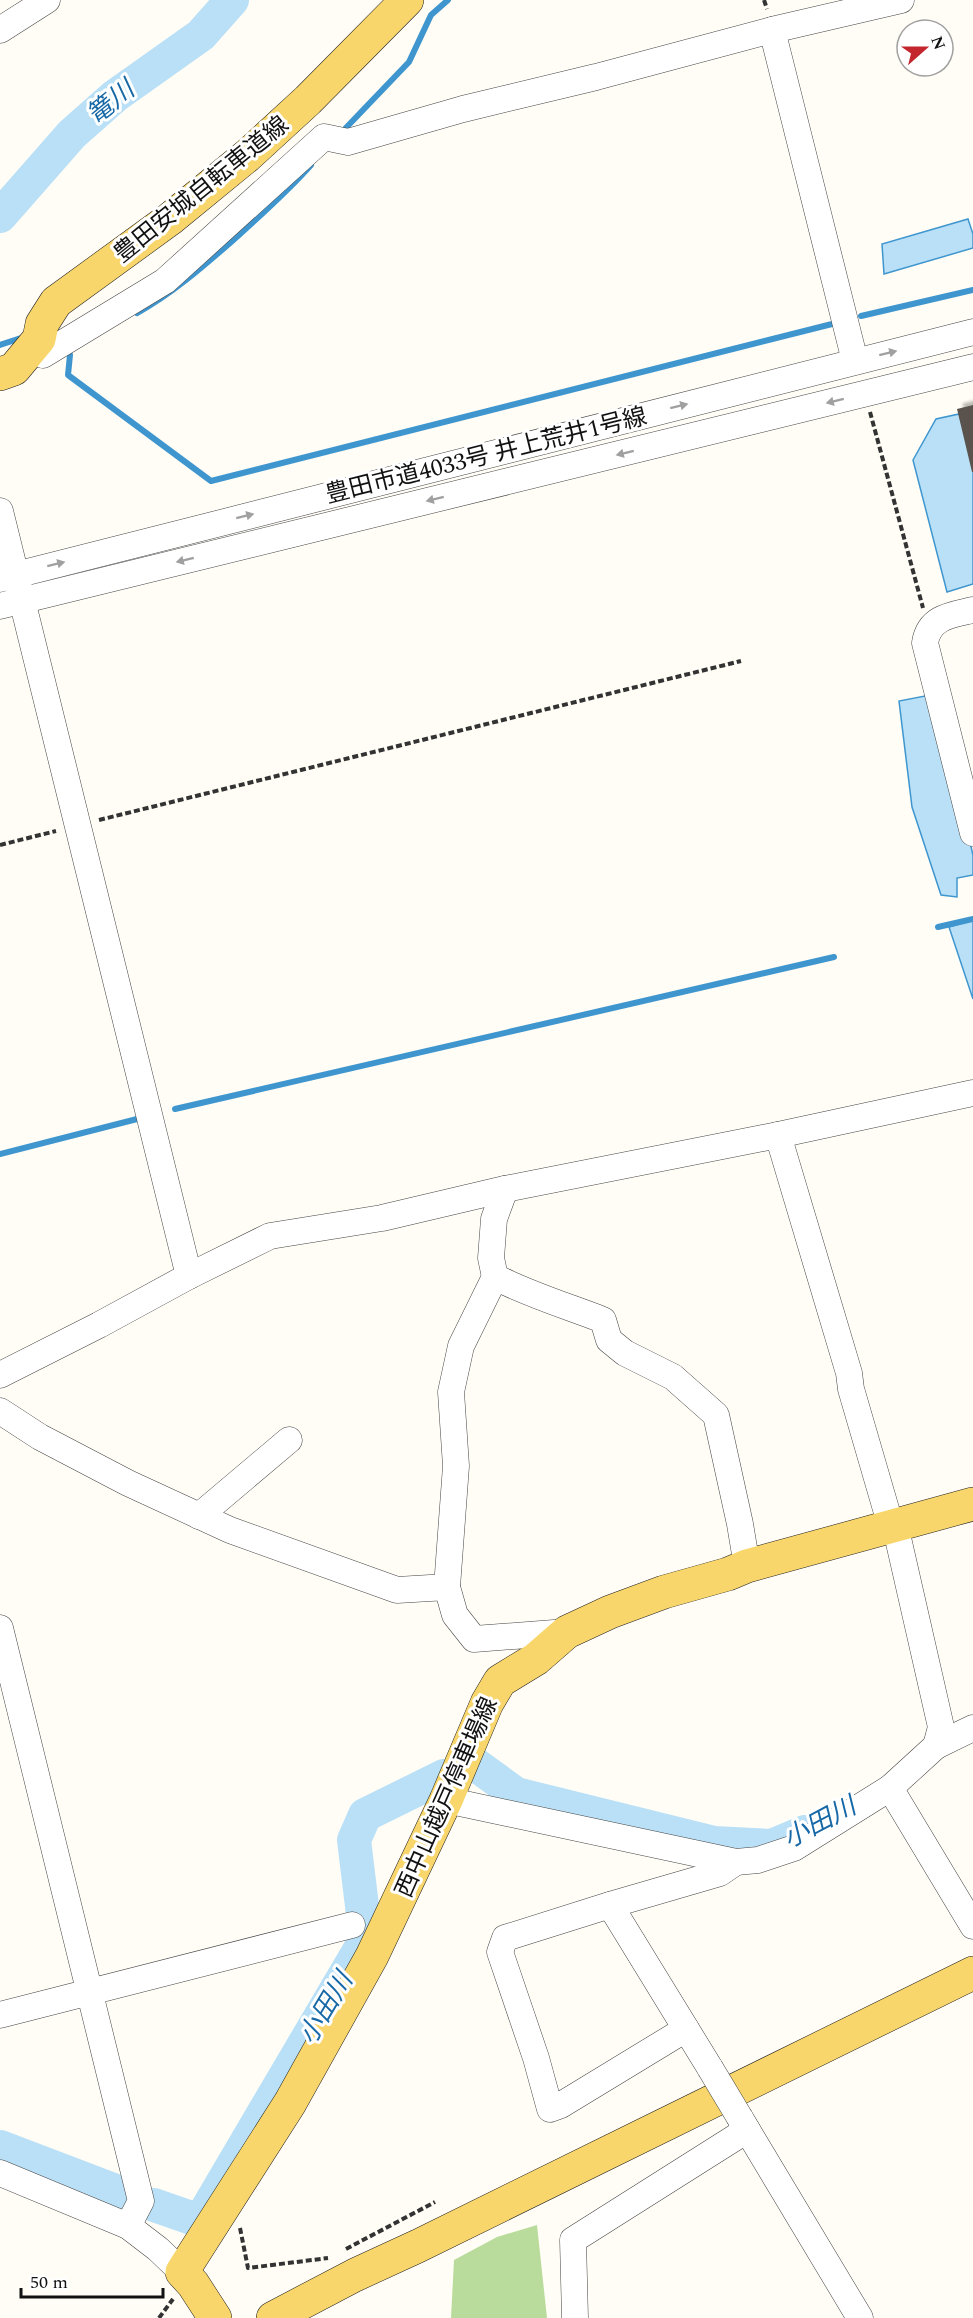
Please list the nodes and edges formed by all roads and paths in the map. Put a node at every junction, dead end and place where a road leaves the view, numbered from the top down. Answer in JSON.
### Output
{"nodes":[{"id":1,"x":47,"y":0,"type":"edge"},
{"id":2,"x":407,"y":0,"type":"edge"},
{"id":3,"x":901,"y":0,"type":"edge"},
{"id":4,"x":0,"y":30,"type":"edge"},
{"id":5,"x":772,"y":30,"type":"junction"},
{"id":6,"x":973,"y":332,"type":"edge"},
{"id":7,"x":43,"y":355,"type":"dead end"},
{"id":8,"x":855,"y":361,"type":"junction"},
{"id":9,"x":973,"y":367,"type":"edge"},
{"id":10,"x":0,"y":374,"type":"edge"},
{"id":11,"x":865,"y":394,"type":"junction"},
{"id":12,"x":0,"y":511,"type":"edge"},
{"id":13,"x":8,"y":577,"type":"edge"},
{"id":14,"x":10,"y":603,"type":"edge"},
{"id":15,"x":973,"y":610,"type":"edge"},
{"id":16,"x":929,"y":630,"type":"junction"},
{"id":17,"x":741,"y":661,"type":"dead end"},
{"id":18,"x":78,"y":825,"type":"junction"},
{"id":19,"x":973,"y":833,"type":"edge"},
{"id":20,"x":0,"y":845,"type":"edge"},
{"id":21,"x":973,"y":1093,"type":"edge"},
{"id":22,"x":778,"y":1135,"type":"junction"},
{"id":23,"x":505,"y":1189,"type":"junction"},
{"id":24,"x":189,"y":1276,"type":"junction"},
{"id":25,"x":495,"y":1277,"type":"junction"},
{"id":26,"x":0,"y":1375,"type":"edge"},
{"id":27,"x":0,"y":1411,"type":"edge"},
{"id":28,"x":289,"y":1440,"type":"dead end"},
{"id":29,"x":973,"y":1504,"type":"edge"},
{"id":30,"x":199,"y":1516,"type":"junction"},
{"id":31,"x":895,"y":1525,"type":"junction"},
{"id":32,"x":747,"y":1566,"type":"junction"},
{"id":33,"x":447,"y":1587,"type":"junction"},
{"id":34,"x":0,"y":1628,"type":"edge"},
{"id":35,"x":567,"y":1632,"type":"junction"},
{"id":36,"x":973,"y":1728,"type":"edge"},
{"id":37,"x":936,"y":1746,"type":"junction"},
{"id":38,"x":890,"y":1788,"type":"junction"},
{"id":39,"x":446,"y":1800,"type":"junction"},
{"id":40,"x":736,"y":1862,"type":"junction"},
{"id":41,"x":610,"y":1905,"type":"junction"},
{"id":42,"x":352,"y":1925,"type":"dead end"},
{"id":43,"x":973,"y":1926,"type":"edge"},
{"id":44,"x":973,"y":1973,"type":"edge"},
{"id":45,"x":91,"y":1992,"type":"junction"},
{"id":46,"x":0,"y":2015,"type":"edge"},
{"id":47,"x":686,"y":2029,"type":"junction"},
{"id":48,"x":744,"y":2124,"type":"junction"},
{"id":49,"x":0,"y":2173,"type":"edge"},
{"id":50,"x":233,"y":2195,"type":"junction"},
{"id":51,"x":435,"y":2202,"type":"dead end"},
{"id":52,"x":128,"y":2226,"type":"junction"},
{"id":53,"x":182,"y":2272,"type":"junction"},
{"id":54,"x":215,"y":2318,"type":"edge"},
{"id":55,"x":273,"y":2318,"type":"edge"},
{"id":56,"x":574,"y":2318,"type":"edge"},
{"id":57,"x":860,"y":2318,"type":"edge"}],
"edges":[{"from":1,"to":4,"type":"street"},
{"from":2,"to":10,"type":"main road","name":"豊田安城自転車道線"},
{"from":3,"to":5,"type":"street"},
{"from":5,"to":7,"type":"street"},
{"from":5,"to":8,"type":"street"},
{"from":8,"to":6,"type":"street","name":"豊田市道4033号 井上荒井1号線","one_way":true},
{"from":13,"to":8,"type":"street","name":"豊田市道4033号 井上荒井1号線","one_way":true},
{"from":9,"to":11,"type":"street","name":"豊田市道4033号 井上荒井1号線"},
{"from":11,"to":14,"type":"street","name":"豊田市道4033号 井上荒井1号線","one_way":true},
{"from":11,"to":16,"type":"path"},
{"from":12,"to":13,"type":"street"},
{"from":13,"to":14,"type":"street"},
{"from":14,"to":18,"type":"street"},
{"from":15,"to":16,"type":"street"},
{"from":16,"to":19,"type":"street"},
{"from":17,"to":18,"type":"path"},
{"from":18,"to":20,"type":"path"},
{"from":18,"to":24,"type":"street"},
{"from":21,"to":22,"type":"street"},
{"from":22,"to":23,"type":"street"},
{"from":22,"to":31,"type":"street"},
{"from":23,"to":24,"type":"street"},
{"from":23,"to":25,"type":"street"},
{"from":24,"to":26,"type":"street"},
{"from":25,"to":32,"type":"street"},
{"from":25,"to":33,"type":"street"},
{"from":27,"to":30,"type":"street"},
{"from":28,"to":30,"type":"street"},
{"from":29,"to":31,"type":"main road","name":"西中山越戸停車場線"},
{"from":30,"to":33,"type":"street"},
{"from":31,"to":32,"type":"main road","name":"西中山越戸停車場線"},
{"from":31,"to":37,"type":"street"},
{"from":32,"to":35,"type":"main road","name":"西中山越戸停車場線"},
{"from":33,"to":35,"type":"street"},
{"from":34,"to":45,"type":"street"},
{"from":35,"to":39,"type":"main road","name":"西中山越戸停車場線"},
{"from":36,"to":37,"type":"street"},
{"from":37,"to":38,"type":"street"},
{"from":38,"to":40,"type":"street"},
{"from":38,"to":43,"type":"street"},
{"from":39,"to":40,"type":"street"},
{"from":39,"to":50,"type":"main road","name":"西中山越戸停車場線"},
{"from":40,"to":41,"type":"street"},
{"from":41,"to":47,"type":"street"},
{"from":41,"to":47,"type":"street"},
{"from":42,"to":45,"type":"street"},
{"from":44,"to":55,"type":"main road"},
{"from":45,"to":46,"type":"street"},
{"from":45,"to":52,"type":"street"},
{"from":47,"to":48,"type":"street","bridge":true},
{"from":48,"to":56,"type":"street"},
{"from":48,"to":57,"type":"street"},
{"from":49,"to":52,"type":"street"},
{"from":50,"to":51,"type":"path"},
{"from":50,"to":53,"type":"main road","name":"西中山越戸停車場線"},
{"from":52,"to":53,"type":"street"},
{"from":53,"to":54,"type":"main road"}]}
